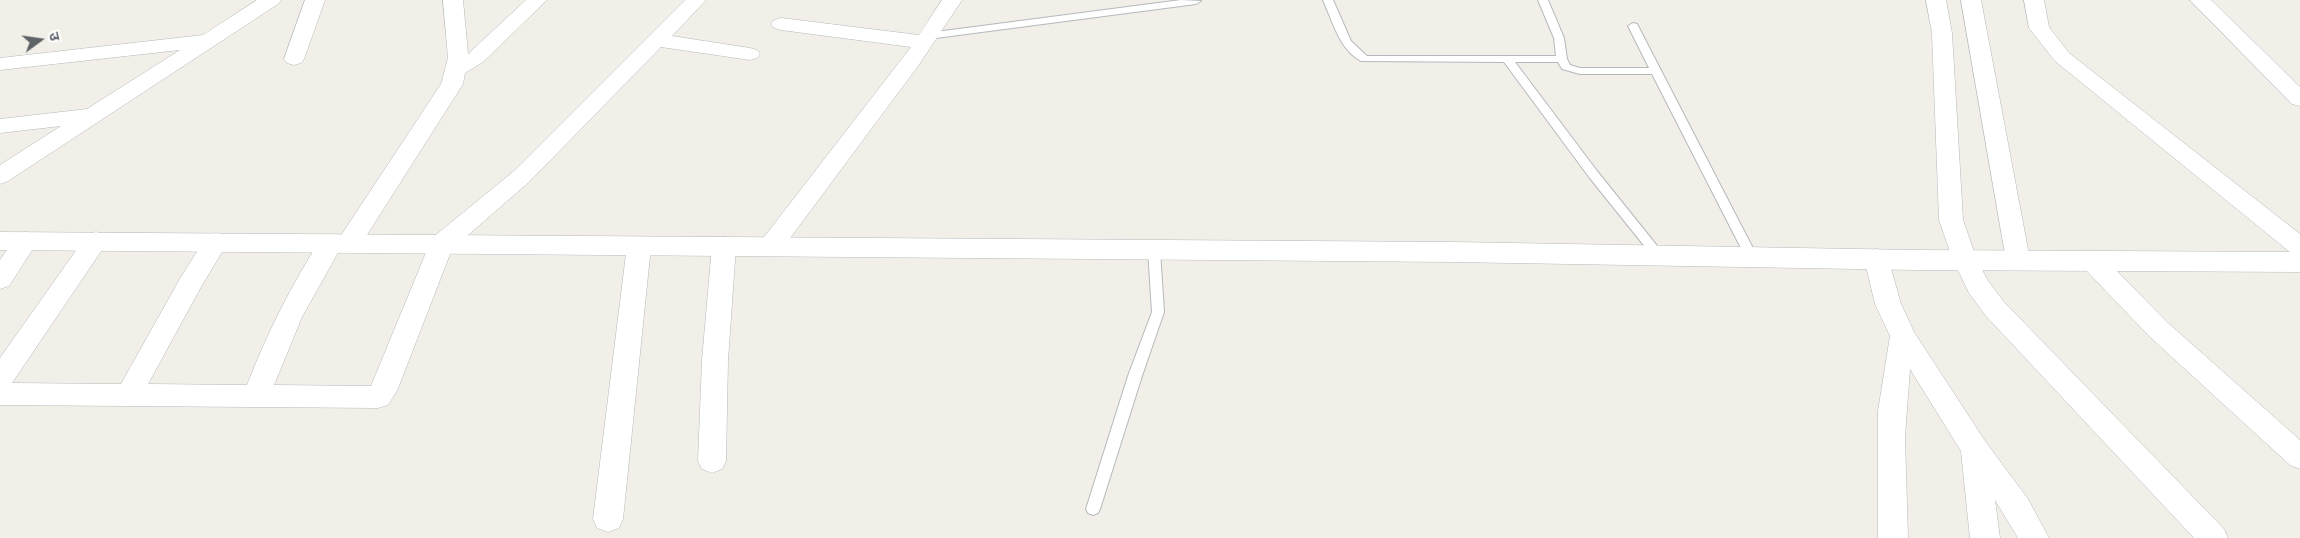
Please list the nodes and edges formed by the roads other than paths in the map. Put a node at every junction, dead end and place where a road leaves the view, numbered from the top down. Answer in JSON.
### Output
{"nodes":[{"id":1,"x":270,"y":0,"type":"edge"},
{"id":2,"x":315,"y":0,"type":"edge"},
{"id":3,"x":453,"y":0,"type":"edge"},
{"id":4,"x":536,"y":0,"type":"edge"},
{"id":5,"x":696,"y":0,"type":"edge"},
{"id":6,"x":952,"y":0,"type":"edge"},
{"id":7,"x":1196,"y":0,"type":"edge"},
{"id":8,"x":1328,"y":0,"type":"edge"},
{"id":9,"x":1543,"y":0,"type":"edge"},
{"id":10,"x":1936,"y":0,"type":"edge"},
{"id":11,"x":1971,"y":0,"type":"edge"},
{"id":12,"x":2034,"y":0,"type":"edge"},
{"id":13,"x":2200,"y":0,"type":"edge"},
{"id":14,"x":781,"y":24,"type":"dead end"},
{"id":15,"x":1633,"y":26,"type":"dead end"},
{"id":16,"x":926,"y":39,"type":"junction"},
{"id":17,"x":208,"y":40,"type":"junction"},
{"id":18,"x":656,"y":40,"type":"junction"},
{"id":19,"x":750,"y":54,"type":"dead end"},
{"id":20,"x":294,"y":59,"type":"dead end"},
{"id":21,"x":1507,"y":59,"type":"junction"},
{"id":22,"x":1562,"y":59,"type":"junction"},
{"id":23,"x":0,"y":64,"type":"edge"},
{"id":24,"x":457,"y":70,"type":"junction"},
{"id":25,"x":1656,"y":71,"type":"junction"},
{"id":26,"x":2300,"y":99,"type":"edge"},
{"id":27,"x":92,"y":116,"type":"junction"},
{"id":28,"x":0,"y":126,"type":"edge"},
{"id":29,"x":0,"y":176,"type":"edge"},
{"id":30,"x":13,"y":241,"type":"edge"},
{"id":31,"x":96,"y":241,"type":"junction"},
{"id":32,"x":216,"y":242,"type":"junction"},
{"id":33,"x":340,"y":243,"type":"junction"},
{"id":34,"x":442,"y":244,"type":"junction"},
{"id":35,"x":639,"y":246,"type":"junction"},
{"id":36,"x":724,"y":246,"type":"junction"},
{"id":37,"x":770,"y":247,"type":"junction"},
{"id":38,"x":2299,"y":248,"type":"edge"},
{"id":39,"x":1154,"y":250,"type":"junction"},
{"id":40,"x":1658,"y":255,"type":"junction"},
{"id":41,"x":1751,"y":256,"type":"junction"},
{"id":42,"x":1876,"y":258,"type":"junction"},
{"id":43,"x":1964,"y":260,"type":"junction"},
{"id":44,"x":2018,"y":260,"type":"junction"},
{"id":45,"x":2092,"y":261,"type":"junction"},
{"id":46,"x":0,"y":280,"type":"edge"},
{"id":47,"x":1903,"y":336,"type":"junction"},
{"id":48,"x":0,"y":379,"type":"edge"},
{"id":49,"x":0,"y":394,"type":"edge"},
{"id":50,"x":129,"y":395,"type":"junction"},
{"id":51,"x":256,"y":396,"type":"junction"},
{"id":52,"x":1975,"y":449,"type":"junction"},
{"id":53,"x":2300,"y":457,"type":"edge"},
{"id":54,"x":712,"y":461,"type":"dead end"},
{"id":55,"x":1093,"y":509,"type":"dead end"},
{"id":56,"x":608,"y":519,"type":"dead end"},
{"id":57,"x":1893,"y":538,"type":"edge"},
{"id":58,"x":1985,"y":538,"type":"edge"},
{"id":59,"x":2034,"y":538,"type":"edge"},
{"id":60,"x":2213,"y":538,"type":"edge"}],
"edges":[{"from":1,"to":17,"type":"street"},
{"from":2,"to":20,"type":"street"},
{"from":3,"to":24,"type":"street"},
{"from":4,"to":24,"type":"street"},
{"from":5,"to":18,"type":"street"},
{"from":6,"to":16,"type":"street"},
{"from":7,"to":16,"type":"lane"},
{"from":8,"to":21,"type":"lane"},
{"from":9,"to":22,"type":"lane"},
{"from":10,"to":43,"type":"street"},
{"from":11,"to":44,"type":"street"},
{"from":12,"to":38,"type":"street"},
{"from":13,"to":26,"type":"street"},
{"from":14,"to":16,"type":"street"},
{"from":15,"to":25,"type":"lane"},
{"from":16,"to":37,"type":"street"},
{"from":17,"to":23,"type":"street"},
{"from":17,"to":27,"type":"street"},
{"from":18,"to":19,"type":"street"},
{"from":18,"to":34,"type":"street"},
{"from":21,"to":22,"type":"lane"},
{"from":21,"to":40,"type":"lane"},
{"from":22,"to":25,"type":"lane"},
{"from":24,"to":33,"type":"street"},
{"from":25,"to":41,"type":"lane"},
{"from":27,"to":28,"type":"street"},
{"from":27,"to":29,"type":"street"},
{"from":30,"to":31,"type":"street"},
{"from":30,"to":46,"type":"street"},
{"from":31,"to":32,"type":"street"},
{"from":31,"to":48,"type":"street"},
{"from":32,"to":33,"type":"street"},
{"from":32,"to":50,"type":"street"},
{"from":33,"to":34,"type":"street"},
{"from":33,"to":51,"type":"street"},
{"from":34,"to":35,"type":"street"},
{"from":34,"to":51,"type":"street"},
{"from":35,"to":36,"type":"street"},
{"from":35,"to":56,"type":"street"},
{"from":36,"to":37,"type":"street"},
{"from":36,"to":54,"type":"street"},
{"from":37,"to":39,"type":"street"},
{"from":38,"to":45,"type":"street"},
{"from":39,"to":40,"type":"street"},
{"from":39,"to":55,"type":"lane"},
{"from":40,"to":41,"type":"street"},
{"from":41,"to":42,"type":"street"},
{"from":42,"to":43,"type":"street"},
{"from":42,"to":47,"type":"street"},
{"from":43,"to":44,"type":"street"},
{"from":43,"to":60,"type":"street"},
{"from":44,"to":45,"type":"street"},
{"from":45,"to":53,"type":"street"},
{"from":47,"to":52,"type":"street"},
{"from":47,"to":57,"type":"street"},
{"from":49,"to":50,"type":"street"},
{"from":50,"to":51,"type":"street"},
{"from":52,"to":58,"type":"street"},
{"from":52,"to":59,"type":"street"}]}
